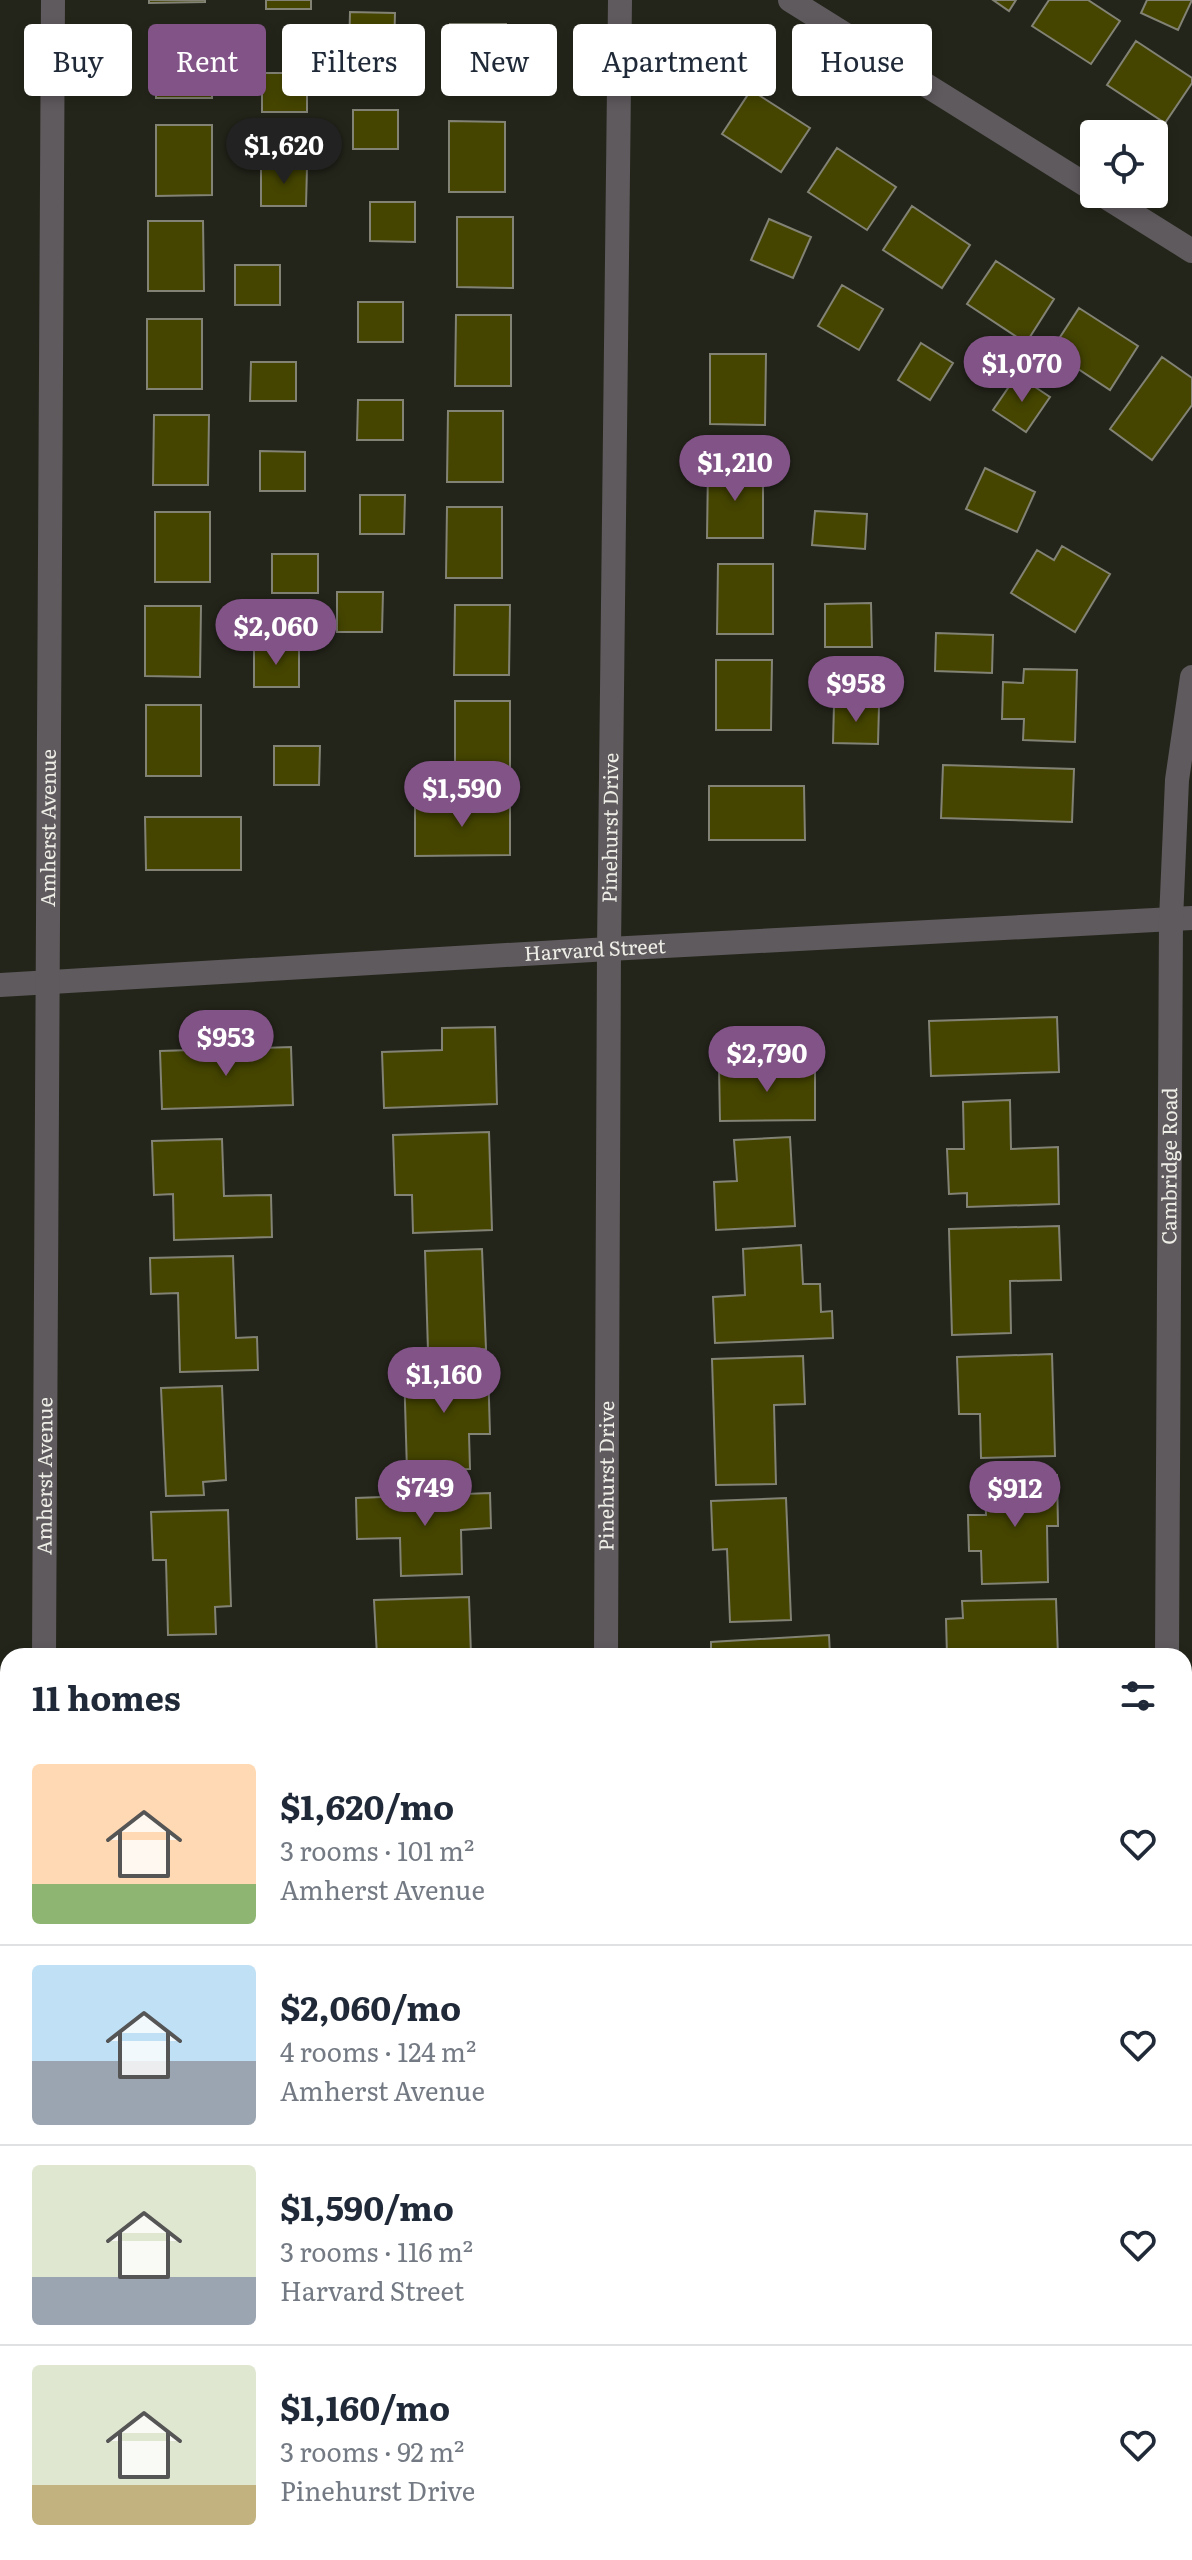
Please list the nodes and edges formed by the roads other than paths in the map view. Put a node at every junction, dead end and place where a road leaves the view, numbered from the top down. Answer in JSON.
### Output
{"nodes":[{"id":1,"x":53,"y":0,"type":"edge"},
{"id":2,"x":620,"y":0,"type":"edge"},
{"id":3,"x":790,"y":0,"type":"edge"},
{"id":4,"x":1080,"y":181,"type":"edge"},
{"id":5,"x":1123,"y":208,"type":"edge"},
{"id":6,"x":1192,"y":251,"type":"edge"},
{"id":7,"x":1192,"y":677,"type":"edge"},
{"id":8,"x":1181,"y":919,"type":"edge"},
{"id":9,"x":609,"y":949,"type":"junction"},
{"id":10,"x":49,"y":982,"type":"junction"},
{"id":11,"x":0,"y":985,"type":"edge"},
{"id":12,"x":44,"y":1648,"type":"edge"},
{"id":13,"x":606,"y":1648,"type":"edge"},
{"id":14,"x":1167,"y":1648,"type":"edge"}],
"edges":[{"from":1,"to":10,"type":"street","name":"Amherst Avenue"},
{"from":2,"to":9,"type":"street","name":"Pinehurst Drive"},
{"from":3,"to":4,"type":"street"},
{"from":5,"to":6,"type":"street"},
{"from":7,"to":8,"type":"street","name":"Cambridge Road"},
{"from":8,"to":9,"type":"street","name":"Harvard Street"},
{"from":8,"to":14,"type":"street","name":"Cambridge Road"},
{"from":9,"to":10,"type":"street","name":"Harvard Street"},
{"from":9,"to":13,"type":"street","name":"Pinehurst Drive"},
{"from":10,"to":11,"type":"street","name":"Harvard Street"},
{"from":10,"to":12,"type":"street","name":"Amherst Avenue"}]}
